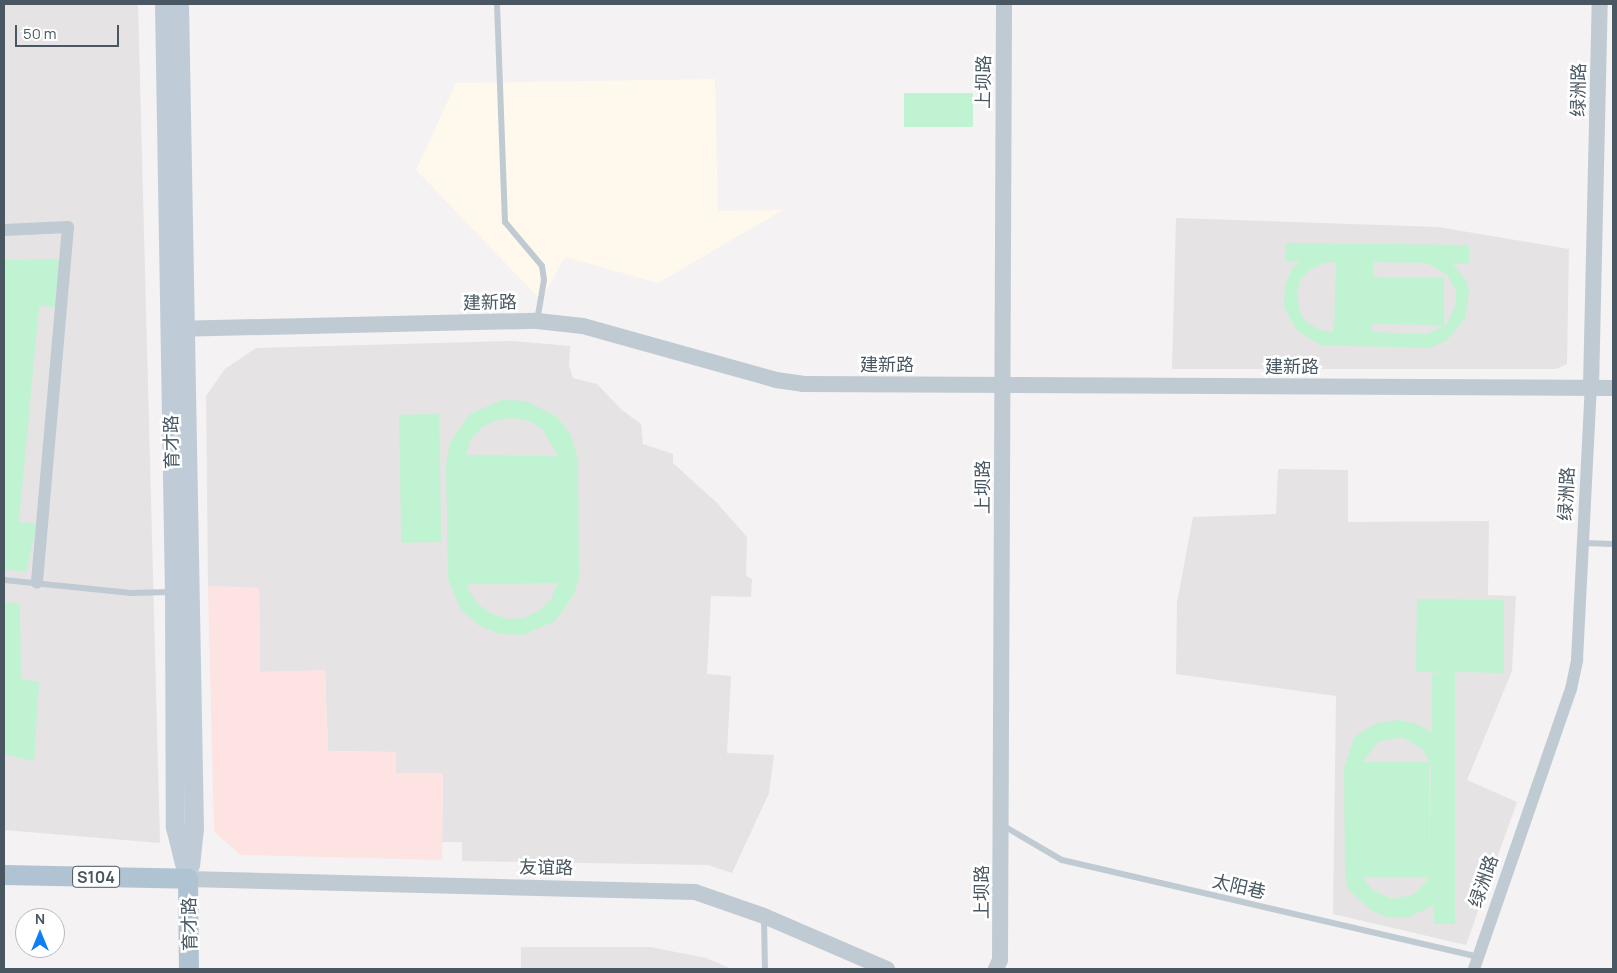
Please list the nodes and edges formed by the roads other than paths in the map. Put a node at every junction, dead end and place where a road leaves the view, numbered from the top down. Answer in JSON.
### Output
{"nodes":[{"id":1,"x":164,"y":4,"type":"edge"},
{"id":2,"x":180,"y":4,"type":"edge"},
{"id":3,"x":497,"y":4,"type":"edge"},
{"id":4,"x":1004,"y":4,"type":"edge"},
{"id":5,"x":1600,"y":4,"type":"edge"},
{"id":6,"x":4,"y":230,"type":"edge"},
{"id":7,"x":538,"y":321,"type":"junction"},
{"id":8,"x":176,"y":329,"type":"junction"},
{"id":9,"x":1002,"y":384,"type":"junction"},
{"id":10,"x":1591,"y":388,"type":"junction"},
{"id":11,"x":1613,"y":388,"type":"edge"},
{"id":12,"x":1583,"y":543,"type":"junction"},
{"id":13,"x":1613,"y":544,"type":"edge"},
{"id":14,"x":4,"y":580,"type":"edge"},
{"id":15,"x":37,"y":583,"type":"junction"},
{"id":16,"x":181,"y":592,"type":"junction"},
{"id":17,"x":1001,"y":824,"type":"junction"},
{"id":18,"x":4,"y":875,"type":"edge"},
{"id":19,"x":188,"y":879,"type":"junction"},
{"id":20,"x":764,"y":916,"type":"junction"},
{"id":21,"x":1476,"y":963,"type":"edge"},
{"id":22,"x":189,"y":969,"type":"edge"},
{"id":23,"x":765,"y":969,"type":"edge"},
{"id":24,"x":887,"y":969,"type":"edge"},
{"id":25,"x":996,"y":969,"type":"edge"}],
"edges":[{"from":1,"to":8,"type":"main road","name":"育才路"},
{"from":2,"to":8,"type":"main road","name":"育才路"},
{"from":3,"to":7,"type":"lane"},
{"from":4,"to":9,"type":"street","name":"上坝路"},
{"from":5,"to":10,"type":"street","name":"绿洲路"},
{"from":6,"to":15,"type":"street"},
{"from":7,"to":8,"type":"street","name":"建新路"},
{"from":7,"to":9,"type":"street","name":"建新路"},
{"from":8,"to":16,"type":"main road","name":"育才路"},
{"from":9,"to":10,"type":"street","name":"建新路"},
{"from":9,"to":17,"type":"street","name":"上坝路"},
{"from":10,"to":11,"type":"street","name":"建新路"},
{"from":10,"to":12,"type":"street","name":"绿洲路"},
{"from":12,"to":13,"type":"lane"},
{"from":12,"to":21,"type":"street","name":"绿洲路"},
{"from":14,"to":15,"type":"lane"},
{"from":15,"to":16,"type":"lane"},
{"from":16,"to":19,"type":"main road","name":"育才路"},
{"from":17,"to":21,"type":"lane","name":"太阳巷"},
{"from":17,"to":25,"type":"street","name":"上坝路"},
{"from":18,"to":19,"type":"main road","number":"S104"},
{"from":19,"to":20,"type":"street","name":"友谊路"},
{"from":19,"to":22,"type":"main road","name":"育才路"},
{"from":20,"to":23,"type":"lane"},
{"from":20,"to":24,"type":"street","name":"友谊路"}]}
